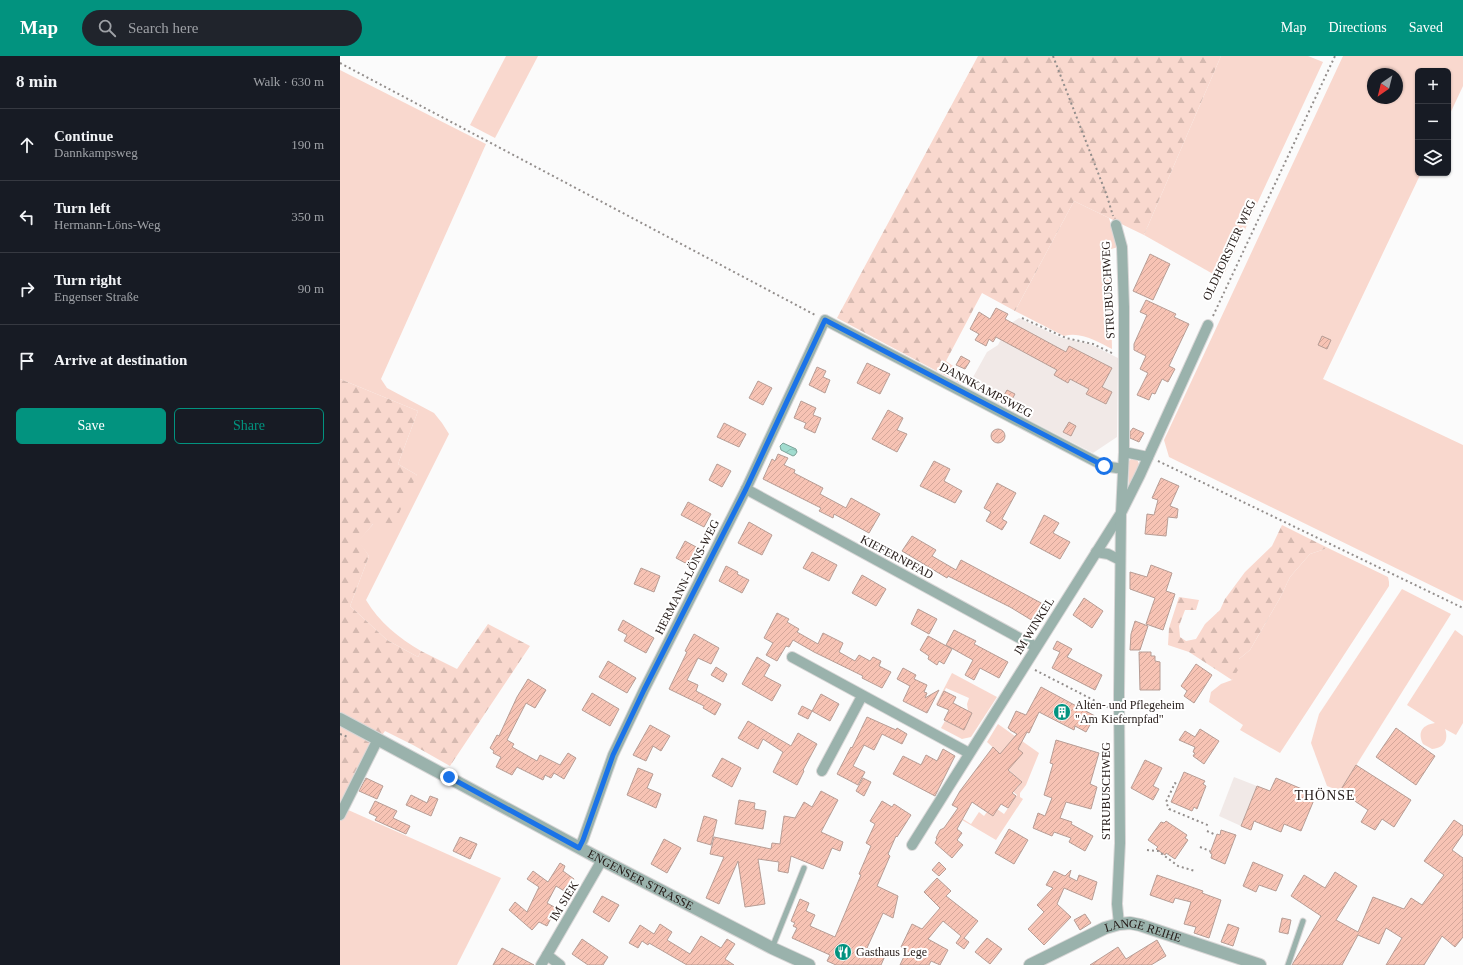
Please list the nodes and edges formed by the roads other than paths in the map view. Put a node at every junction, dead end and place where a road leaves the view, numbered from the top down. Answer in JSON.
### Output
{"nodes":[{"id":1,"x":1116,"y":225,"type":"road end"},
{"id":2,"x":825,"y":320,"type":"joint"},
{"id":3,"x":1208,"y":325,"type":"road end"},
{"id":4,"x":1124,"y":452,"type":"junction"},
{"id":5,"x":1148,"y":456,"type":"junction"},
{"id":6,"x":1123,"y":468,"type":"junction"},
{"id":7,"x":746,"y":489,"type":"junction"},
{"id":8,"x":1121,"y":513,"type":"junction"},
{"id":9,"x":1096,"y":552,"type":"junction"},
{"id":10,"x":1120,"y":560,"type":"junction"},
{"id":11,"x":1036,"y":647,"type":"junction"},
{"id":12,"x":792,"y":657,"type":"dead end"},
{"id":13,"x":862,"y":696,"type":"junction"},
{"id":14,"x":340,"y":719,"type":"edge"},
{"id":15,"x":378,"y":739,"type":"junction"},
{"id":16,"x":969,"y":752,"type":"junction"},
{"id":17,"x":822,"y":771,"type":"dead end"},
{"id":18,"x":340,"y":815,"type":"edge"},
{"id":19,"x":912,"y":845,"type":"dead end"},
{"id":20,"x":579,"y":848,"type":"junction"},
{"id":21,"x":602,"y":860,"type":"junction"},
{"id":22,"x":804,"y":868,"type":"dead end"},
{"id":23,"x":1303,"y":921,"type":"dead end"},
{"id":24,"x":1119,"y":924,"type":"junction"},
{"id":25,"x":772,"y":948,"type":"junction"},
{"id":26,"x":547,"y":955,"type":"junction"},
{"id":27,"x":541,"y":965,"type":"edge"},
{"id":28,"x":560,"y":965,"type":"edge"},
{"id":29,"x":808,"y":965,"type":"edge"},
{"id":30,"x":1030,"y":965,"type":"edge"},
{"id":31,"x":1260,"y":965,"type":"edge"},
{"id":32,"x":1288,"y":965,"type":"edge"}],
"edges":[{"from":1,"to":4,"type":"street","name":"STRUBUSCHWEG"},
{"from":2,"to":6,"type":"street","name":"DANNKAMPSWEG"},
{"from":2,"to":7,"type":"street","name":"HERMANN-LÖNS-WEG"},
{"from":3,"to":5,"type":"street"},
{"from":4,"to":5,"type":"street"},
{"from":4,"to":6,"type":"street"},
{"from":5,"to":8,"type":"street","name":"STRUBUSCHWEG"},
{"from":6,"to":8,"type":"street","name":"STRUBUSCHWEG"},
{"from":7,"to":11,"type":"street","name":"KIEFERNPFAD"},
{"from":7,"to":20,"type":"street","name":"HERMANN-LÖNS-WEG"},
{"from":8,"to":9,"type":"street","name":"IM WINKEL"},
{"from":8,"to":10,"type":"street","name":"STRUBUSCHWEG"},
{"from":9,"to":10,"type":"street"},
{"from":9,"to":11,"type":"street","name":"IM WINKEL"},
{"from":10,"to":24,"type":"street","name":"STRUBUSCHWEG"},
{"from":11,"to":16,"type":"street","name":"IM WINKEL"},
{"from":12,"to":13,"type":"street"},
{"from":13,"to":16,"type":"street"},
{"from":13,"to":17,"type":"street"},
{"from":14,"to":15,"type":"street","name":"ENGENSER STRASSE"},
{"from":15,"to":18,"type":"street"},
{"from":15,"to":20,"type":"street","name":"ENGENSER STRASSE"},
{"from":16,"to":19,"type":"street","name":"IM WINKEL"},
{"from":20,"to":21,"type":"street","name":"ENGENSER STRASSE"},
{"from":21,"to":25,"type":"street","name":"ENGENSER STRASSE"},
{"from":21,"to":26,"type":"street","name":"IM SIEK"},
{"from":22,"to":25,"type":"lane"},
{"from":23,"to":32,"type":"lane"},
{"from":24,"to":30,"type":"street","name":"LANGE REIHE"},
{"from":24,"to":31,"type":"street","name":"LANGE REIHE"},
{"from":25,"to":29,"type":"street","name":"ENGENSER STRASSE"},
{"from":26,"to":27,"type":"street","name":"IM SIEK"},
{"from":26,"to":28,"type":"street"}]}
